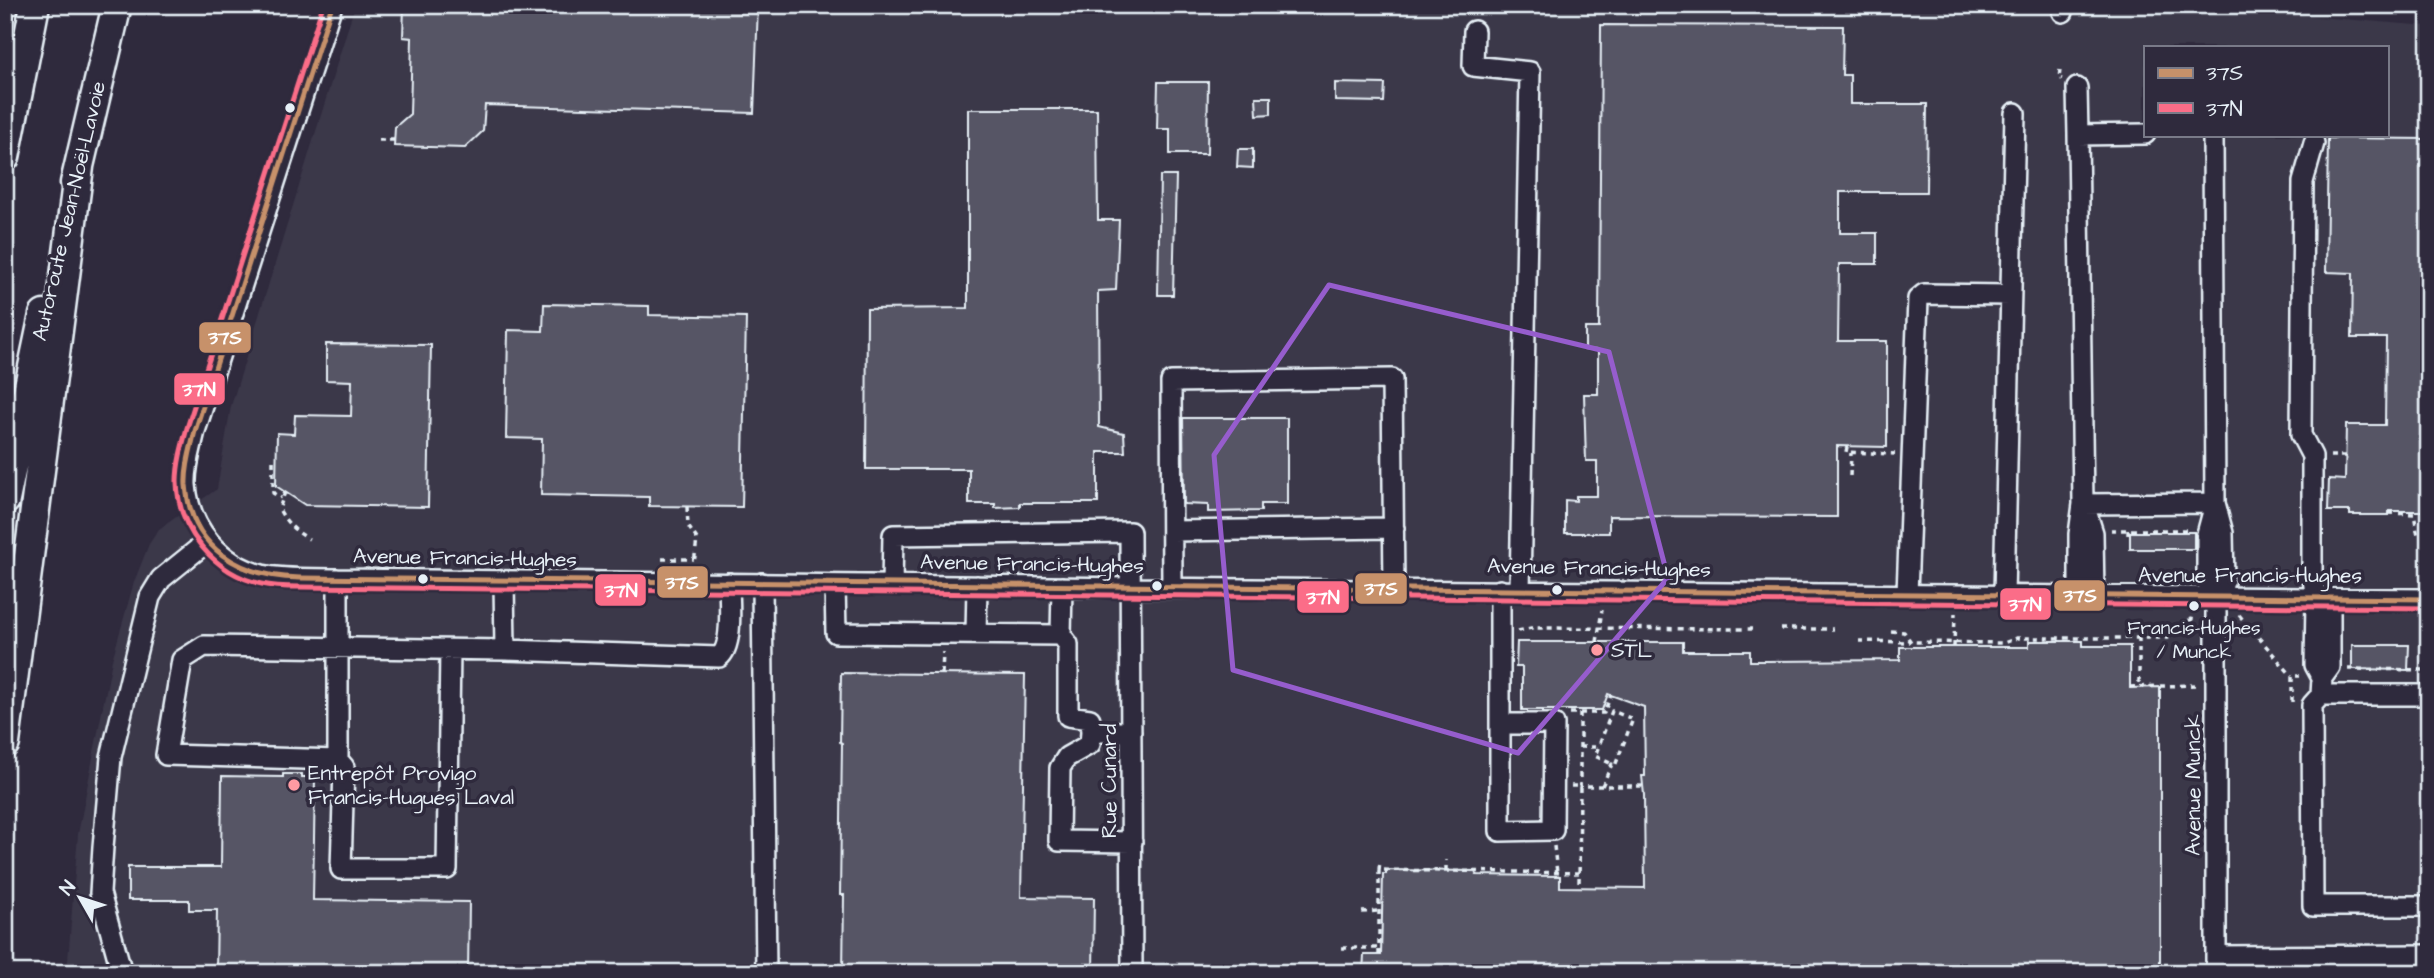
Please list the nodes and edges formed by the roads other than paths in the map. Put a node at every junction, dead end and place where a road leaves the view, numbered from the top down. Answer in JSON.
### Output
{"nodes":[{"id":1,"x":35,"y":5,"type":"edge"},
{"id":2,"x":117,"y":5,"type":"edge"},
{"id":3,"x":332,"y":5,"type":"edge"},
{"id":4,"x":1474,"y":31,"type":"dead end"},
{"id":5,"x":2077,"y":88,"type":"dead end"},
{"id":6,"x":19,"y":91,"type":"junction"},
{"id":7,"x":2015,"y":113,"type":"dead end"},
{"id":8,"x":5,"y":124,"type":"edge"},
{"id":9,"x":2144,"y":134,"type":"edge"},
{"id":10,"x":2077,"y":135,"type":"junction"},
{"id":11,"x":2213,"y":136,"type":"edge"},
{"id":12,"x":2314,"y":143,"type":"dead end"},
{"id":13,"x":5,"y":157,"type":"edge"},
{"id":14,"x":79,"y":167,"type":"junction"},
{"id":15,"x":2010,"y":295,"type":"junction"},
{"id":16,"x":5,"y":500,"type":"edge"},
{"id":17,"x":2215,"y":503,"type":"junction"},
{"id":18,"x":2083,"y":504,"type":"junction"},
{"id":19,"x":1394,"y":528,"type":"junction"},
{"id":20,"x":1172,"y":531,"type":"junction"},
{"id":21,"x":208,"y":541,"type":"junction"},
{"id":22,"x":338,"y":579,"type":"junction"},
{"id":23,"x":504,"y":581,"type":"junction"},
{"id":24,"x":729,"y":583,"type":"junction"},
{"id":25,"x":762,"y":583,"type":"junction"},
{"id":26,"x":835,"y":585,"type":"junction"},
{"id":27,"x":892,"y":585,"type":"junction"},
{"id":28,"x":977,"y":586,"type":"junction"},
{"id":29,"x":1062,"y":587,"type":"junction"},
{"id":30,"x":1131,"y":588,"type":"junction"},
{"id":31,"x":1172,"y":588,"type":"junction"},
{"id":32,"x":1394,"y":589,"type":"junction"},
{"id":33,"x":1500,"y":590,"type":"junction"},
{"id":34,"x":1520,"y":590,"type":"junction"},
{"id":35,"x":1907,"y":594,"type":"junction"},
{"id":36,"x":2004,"y":596,"type":"junction"},
{"id":37,"x":2086,"y":596,"type":"junction"},
{"id":38,"x":2216,"y":598,"type":"junction"},
{"id":39,"x":2323,"y":599,"type":"junction"},
{"id":40,"x":2429,"y":599,"type":"edge"},
{"id":41,"x":976,"y":634,"type":"junction"},
{"id":42,"x":1061,"y":635,"type":"junction"},
{"id":43,"x":338,"y":649,"type":"junction"},
{"id":44,"x":450,"y":650,"type":"junction"},
{"id":45,"x":505,"y":650,"type":"junction"},
{"id":46,"x":2327,"y":681,"type":"junction"},
{"id":47,"x":2429,"y":695,"type":"edge"},
{"id":48,"x":1500,"y":724,"type":"junction"},
{"id":49,"x":1091,"y":732,"type":"junction"},
{"id":50,"x":1131,"y":732,"type":"junction"},
{"id":51,"x":5,"y":743,"type":"edge"},
{"id":52,"x":338,"y":760,"type":"junction"},
{"id":53,"x":1132,"y":842,"type":"junction"},
{"id":54,"x":2429,"y":906,"type":"edge"},
{"id":55,"x":2429,"y":955,"type":"edge"},
{"id":56,"x":2216,"y":965,"type":"edge"},
{"id":57,"x":122,"y":973,"type":"edge"},
{"id":58,"x":766,"y":973,"type":"edge"},
{"id":59,"x":1132,"y":973,"type":"edge"}],
"edges":[{"from":1,"to":6,"type":"highway"},
{"from":2,"to":14,"type":"highway","name":"Autoroute Jean-Noël-Lavoie"},
{"from":3,"to":21,"type":"street","name":"Avenue Francis-Hughes"},
{"from":4,"to":34,"type":"street"},
{"from":5,"to":10,"type":"street"},
{"from":6,"to":8,"type":"highway"},
{"from":6,"to":13,"type":"highway"},
{"from":7,"to":15,"type":"street"},
{"from":9,"to":10,"type":"street"},
{"from":10,"to":18,"type":"street"},
{"from":11,"to":17,"type":"street","name":"Avenue Munck"},
{"from":12,"to":39,"type":"street"},
{"from":14,"to":16,"type":"highway","name":"Autoroute Jean-Noël-Lavoie"},
{"from":14,"to":51,"type":"highway"},
{"from":15,"to":35,"type":"street"},
{"from":15,"to":36,"type":"street"},
{"from":17,"to":18,"type":"street"},
{"from":17,"to":38,"type":"street","name":"Avenue Munck"},
{"from":18,"to":37,"type":"street"},
{"from":19,"to":20,"type":"street"},
{"from":19,"to":20,"type":"street"},
{"from":19,"to":32,"type":"street"},
{"from":20,"to":31,"type":"street"},
{"from":21,"to":22,"type":"street","name":"Avenue Francis-Hughes"},
{"from":21,"to":57,"type":"street"},
{"from":22,"to":23,"type":"street","name":"Avenue Francis-Hughes"},
{"from":22,"to":43,"type":"street"},
{"from":23,"to":24,"type":"street","name":"Avenue Francis-Hughes"},
{"from":23,"to":45,"type":"street"},
{"from":24,"to":25,"type":"street","name":"Avenue Francis-Hughes"},
{"from":24,"to":45,"type":"street"},
{"from":25,"to":26,"type":"street","name":"Avenue Francis-Hughes"},
{"from":25,"to":58,"type":"street"},
{"from":26,"to":27,"type":"street","name":"Avenue Francis-Hughes"},
{"from":26,"to":41,"type":"street"},
{"from":27,"to":28,"type":"street","name":"Avenue Francis-Hughes"},
{"from":27,"to":30,"type":"street","name":"Rue Cunard"},
{"from":28,"to":29,"type":"street","name":"Avenue Francis-Hughes"},
{"from":28,"to":41,"type":"street"},
{"from":29,"to":30,"type":"street","name":"Avenue Francis-Hughes"},
{"from":29,"to":42,"type":"street"},
{"from":30,"to":31,"type":"street","name":"Avenue Francis-Hughes"},
{"from":30,"to":50,"type":"street","name":"Rue Cunard"},
{"from":31,"to":32,"type":"street","name":"Avenue Francis-Hughes"},
{"from":32,"to":33,"type":"street","name":"Avenue Francis-Hughes"},
{"from":33,"to":34,"type":"street","name":"Avenue Francis-Hughes"},
{"from":33,"to":48,"type":"street"},
{"from":34,"to":35,"type":"street","name":"Avenue Francis-Hughes"},
{"from":35,"to":36,"type":"street","name":"Avenue Francis-Hughes"},
{"from":36,"to":37,"type":"street","name":"Avenue Francis-Hughes"},
{"from":37,"to":38,"type":"street","name":"Avenue Francis-Hughes"},
{"from":38,"to":39,"type":"street","name":"Avenue Francis-Hughes"},
{"from":38,"to":56,"type":"street","name":"Avenue Munck"},
{"from":39,"to":40,"type":"street","name":"Avenue Francis-Hughes"},
{"from":39,"to":46,"type":"street"},
{"from":41,"to":42,"type":"street"},
{"from":42,"to":49,"type":"street"},
{"from":43,"to":44,"type":"street"},
{"from":43,"to":52,"type":"street"},
{"from":43,"to":52,"type":"street"},
{"from":44,"to":45,"type":"street"},
{"from":44,"to":52,"type":"street"},
{"from":46,"to":47,"type":"street"},
{"from":46,"to":54,"type":"street"},
{"from":48,"to":48,"type":"street"},
{"from":49,"to":50,"type":"street"},
{"from":49,"to":53,"type":"street"},
{"from":50,"to":53,"type":"street","name":"Rue Cunard"},
{"from":53,"to":59,"type":"street","name":"Rue Cunard"},
{"from":55,"to":56,"type":"street"}]}
